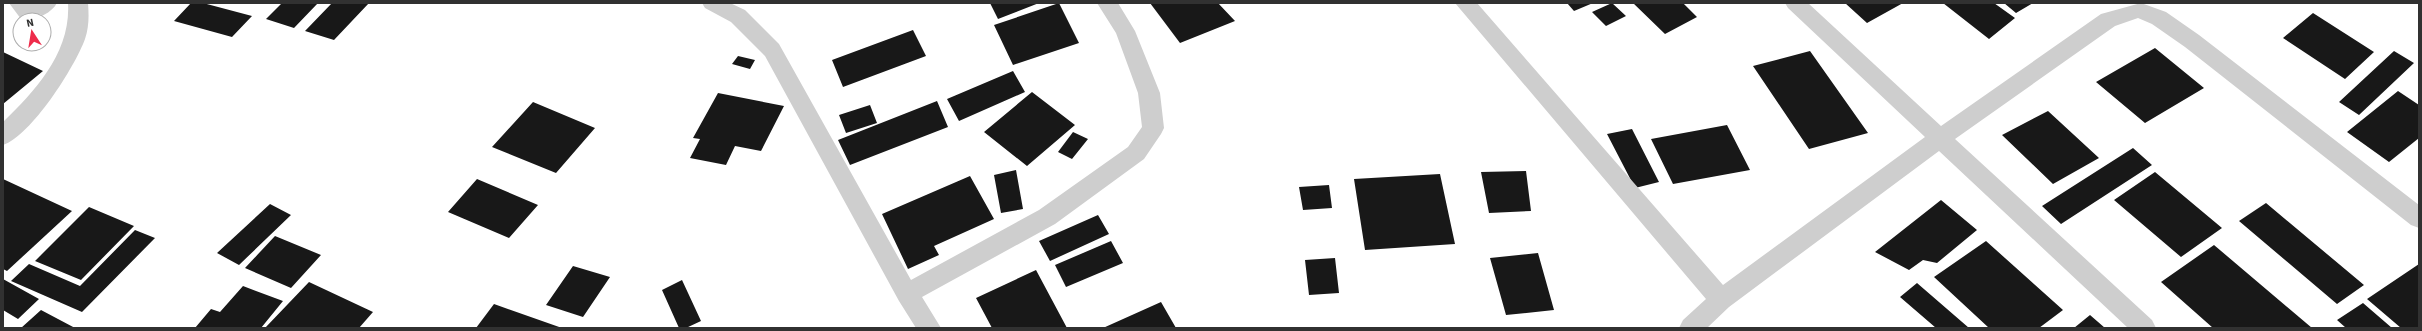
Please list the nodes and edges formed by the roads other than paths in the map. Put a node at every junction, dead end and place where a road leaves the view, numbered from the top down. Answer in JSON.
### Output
{"nodes":[{"id":1,"x":19,"y":3,"type":"edge"},
{"id":2,"x":47,"y":3,"type":"edge"},
{"id":3,"x":78,"y":3,"type":"edge"},
{"id":4,"x":712,"y":3,"type":"edge"},
{"id":5,"x":1108,"y":3,"type":"edge"},
{"id":6,"x":1465,"y":3,"type":"edge"},
{"id":7,"x":1795,"y":3,"type":"edge"},
{"id":8,"x":2135,"y":6,"type":"edge"},
{"id":9,"x":3,"y":136,"type":"edge"},
{"id":10,"x":1940,"y":138,"type":"junction"},
{"id":11,"x":2419,"y":218,"type":"edge"},
{"id":12,"x":907,"y":294,"type":"junction"},
{"id":13,"x":1721,"y":300,"type":"junction"},
{"id":14,"x":929,"y":328,"type":"edge"},
{"id":15,"x":1691,"y":328,"type":"edge"},
{"id":16,"x":2144,"y":328,"type":"edge"}],
"edges":[{"from":1,"to":2,"type":"street"},
{"from":3,"to":9,"type":"street"},
{"from":4,"to":12,"type":"street"},
{"from":5,"to":12,"type":"street"},
{"from":6,"to":13,"type":"street"},
{"from":7,"to":10,"type":"street"},
{"from":8,"to":10,"type":"street"},
{"from":8,"to":11,"type":"street"},
{"from":10,"to":13,"type":"street"},
{"from":10,"to":16,"type":"street"},
{"from":12,"to":14,"type":"street"},
{"from":13,"to":15,"type":"street"}]}
